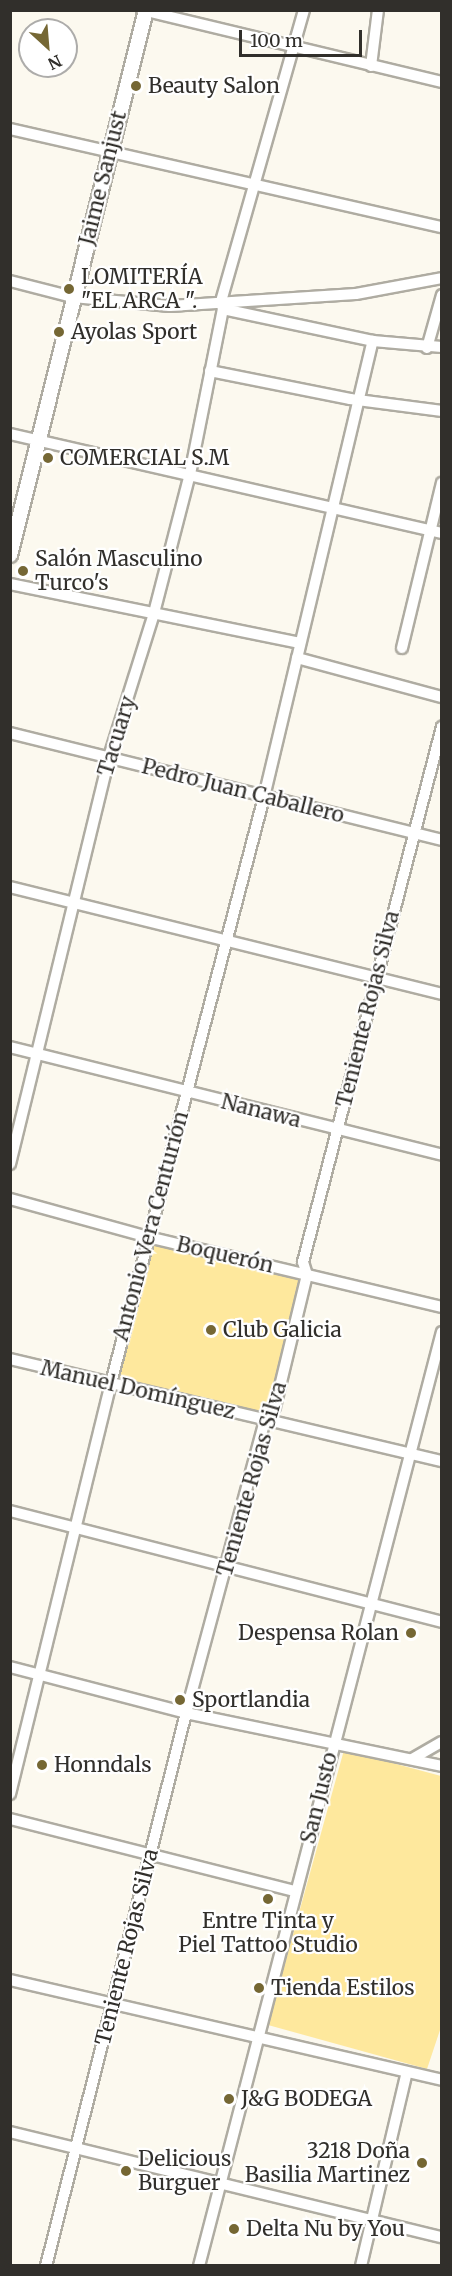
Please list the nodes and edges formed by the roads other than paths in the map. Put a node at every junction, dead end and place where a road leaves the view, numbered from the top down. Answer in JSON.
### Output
{"nodes":[{"id":1,"x":304,"y":10,"type":"edge"},
{"id":2,"x":378,"y":10,"type":"edge"},
{"id":3,"x":144,"y":11,"type":"edge"},
{"id":4,"x":294,"y":48,"type":"junction"},
{"id":5,"x":371,"y":66,"type":"junction"},
{"id":6,"x":441,"y":82,"type":"edge"},
{"id":7,"x":10,"y":129,"type":"edge"},
{"id":8,"x":109,"y":154,"type":"junction"},
{"id":9,"x":254,"y":186,"type":"junction"},
{"id":10,"x":441,"y":227,"type":"edge"},
{"id":11,"x":441,"y":278,"type":"edge"},
{"id":12,"x":10,"y":281,"type":"edge"},
{"id":13,"x":441,"y":295,"type":"edge"},
{"id":14,"x":73,"y":297,"type":"junction"},
{"id":15,"x":222,"y":305,"type":"junction"},
{"id":16,"x":373,"y":341,"type":"junction"},
{"id":17,"x":441,"y":347,"type":"edge"},
{"id":18,"x":427,"y":348,"type":"junction"},
{"id":19,"x":210,"y":371,"type":"junction"},
{"id":20,"x":358,"y":400,"type":"junction"},
{"id":21,"x":441,"y":411,"type":"edge"},
{"id":22,"x":10,"y":434,"type":"edge"},
{"id":23,"x":39,"y":441,"type":"junction"},
{"id":24,"x":190,"y":474,"type":"junction"},
{"id":25,"x":441,"y":483,"type":"edge"},
{"id":26,"x":333,"y":510,"type":"junction"},
{"id":27,"x":429,"y":532,"type":"junction"},
{"id":28,"x":441,"y":533,"type":"edge"},
{"id":29,"x":10,"y":555,"type":"edge"},
{"id":30,"x":10,"y":584,"type":"edge"},
{"id":31,"x":154,"y":613,"type":"junction"},
{"id":32,"x":300,"y":643,"type":"junction"},
{"id":33,"x":402,"y":648,"type":"dead end"},
{"id":34,"x":297,"y":658,"type":"junction"},
{"id":35,"x":441,"y":697,"type":"edge"},
{"id":36,"x":441,"y":727,"type":"edge"},
{"id":37,"x":10,"y":733,"type":"edge"},
{"id":38,"x":109,"y":756,"type":"junction"},
{"id":39,"x":264,"y":797,"type":"junction"},
{"id":40,"x":414,"y":834,"type":"junction"},
{"id":41,"x":441,"y":840,"type":"edge"},
{"id":42,"x":10,"y":887,"type":"edge"},
{"id":43,"x":74,"y":900,"type":"junction"},
{"id":44,"x":227,"y":940,"type":"junction"},
{"id":45,"x":376,"y":978,"type":"junction"},
{"id":46,"x":441,"y":994,"type":"edge"},
{"id":47,"x":10,"y":1047,"type":"edge"},
{"id":48,"x":36,"y":1053,"type":"junction"},
{"id":49,"x":186,"y":1092,"type":"junction"},
{"id":50,"x":337,"y":1130,"type":"junction"},
{"id":51,"x":441,"y":1155,"type":"edge"},
{"id":52,"x":10,"y":1164,"type":"edge"},
{"id":53,"x":10,"y":1198,"type":"edge"},
{"id":54,"x":148,"y":1237,"type":"junction"},
{"id":55,"x":307,"y":1275,"type":"junction"},
{"id":56,"x":441,"y":1307,"type":"edge"},
{"id":57,"x":441,"y":1332,"type":"edge"},
{"id":58,"x":10,"y":1359,"type":"edge"},
{"id":59,"x":111,"y":1383,"type":"junction"},
{"id":60,"x":265,"y":1420,"type":"junction"},
{"id":61,"x":410,"y":1453,"type":"junction"},
{"id":62,"x":441,"y":1461,"type":"edge"},
{"id":63,"x":10,"y":1511,"type":"edge"},
{"id":64,"x":77,"y":1527,"type":"junction"},
{"id":65,"x":226,"y":1567,"type":"junction"},
{"id":66,"x":369,"y":1605,"type":"junction"},
{"id":67,"x":441,"y":1622,"type":"edge"},
{"id":68,"x":10,"y":1667,"type":"edge"},
{"id":69,"x":40,"y":1675,"type":"junction"},
{"id":70,"x":186,"y":1713,"type":"junction"},
{"id":71,"x":441,"y":1742,"type":"edge"},
{"id":72,"x":333,"y":1745,"type":"junction"},
{"id":73,"x":412,"y":1759,"type":"junction"},
{"id":74,"x":441,"y":1766,"type":"edge"},
{"id":75,"x":10,"y":1794,"type":"edge"},
{"id":76,"x":10,"y":1819,"type":"edge"},
{"id":77,"x":150,"y":1856,"type":"junction"},
{"id":78,"x":295,"y":1891,"type":"junction"},
{"id":79,"x":10,"y":1980,"type":"edge"},
{"id":80,"x":112,"y":2005,"type":"junction"},
{"id":81,"x":257,"y":2036,"type":"junction"},
{"id":82,"x":407,"y":2072,"type":"junction"},
{"id":83,"x":441,"y":2080,"type":"edge"},
{"id":84,"x":10,"y":2132,"type":"edge"},
{"id":85,"x":75,"y":2149,"type":"junction"},
{"id":86,"x":220,"y":2184,"type":"junction"},
{"id":87,"x":373,"y":2220,"type":"junction"},
{"id":88,"x":441,"y":2237,"type":"edge"},
{"id":89,"x":46,"y":2265,"type":"edge"},
{"id":90,"x":199,"y":2265,"type":"edge"},
{"id":91,"x":361,"y":2265,"type":"edge"}],
"edges":[{"from":1,"to":4,"type":"street","name":"Tacuary"},
{"from":2,"to":5,"type":"street"},
{"from":3,"to":4,"type":"street"},
{"from":3,"to":8,"type":"main road","name":"Jaime Sanjust"},
{"from":4,"to":5,"type":"street"},
{"from":4,"to":9,"type":"street","name":"Tacuary"},
{"from":5,"to":6,"type":"street"},
{"from":7,"to":8,"type":"street"},
{"from":8,"to":9,"type":"street"},
{"from":8,"to":14,"type":"main road","name":"Jaime Sanjust"},
{"from":9,"to":10,"type":"street"},
{"from":9,"to":15,"type":"street","name":"Tacuary"},
{"from":11,"to":15,"type":"street"},
{"from":12,"to":14,"type":"street"},
{"from":13,"to":18,"type":"street"},
{"from":14,"to":15,"type":"street"},
{"from":14,"to":23,"type":"main road","name":"Jaime Sanjust"},
{"from":15,"to":16,"type":"street"},
{"from":15,"to":19,"type":"street","name":"Tacuary"},
{"from":16,"to":18,"type":"street"},
{"from":16,"to":20,"type":"street","name":"Antonio Vera Centurión"},
{"from":17,"to":18,"type":"street"},
{"from":19,"to":20,"type":"street"},
{"from":19,"to":24,"type":"street","name":"Tacuary"},
{"from":20,"to":21,"type":"street"},
{"from":20,"to":26,"type":"street","name":"Antonio Vera Centurión"},
{"from":22,"to":23,"type":"street"},
{"from":23,"to":24,"type":"street"},
{"from":23,"to":29,"type":"main road","name":"Jaime Sanjust"},
{"from":24,"to":26,"type":"street"},
{"from":24,"to":31,"type":"street","name":"Tacuary"},
{"from":25,"to":27,"type":"street"},
{"from":26,"to":27,"type":"street"},
{"from":26,"to":32,"type":"street","name":"Antonio Vera Centurión"},
{"from":27,"to":28,"type":"street"},
{"from":27,"to":33,"type":"street"},
{"from":30,"to":31,"type":"street"},
{"from":31,"to":32,"type":"street"},
{"from":31,"to":38,"type":"street","name":"Tacuary"},
{"from":32,"to":34,"type":"street","name":"Antonio Vera Centurión"},
{"from":34,"to":35,"type":"street"},
{"from":34,"to":39,"type":"street","name":"Antonio Vera Centurión"},
{"from":36,"to":40,"type":"street","name":"Teniente Rojas Silva"},
{"from":37,"to":38,"type":"street","name":"Pedro Juan Caballero"},
{"from":38,"to":39,"type":"street","name":"Pedro Juan Caballero"},
{"from":38,"to":43,"type":"street","name":"Tacuary"},
{"from":39,"to":40,"type":"street","name":"Pedro Juan Caballero"},
{"from":39,"to":44,"type":"street","name":"Antonio Vera Centurión"},
{"from":40,"to":41,"type":"street","name":"Pedro Juan Caballero"},
{"from":40,"to":45,"type":"street","name":"Teniente Rojas Silva"},
{"from":42,"to":43,"type":"street"},
{"from":43,"to":44,"type":"street"},
{"from":43,"to":48,"type":"street","name":"Tacuary"},
{"from":44,"to":45,"type":"street"},
{"from":44,"to":49,"type":"street","name":"Antonio Vera Centurión"},
{"from":45,"to":46,"type":"street"},
{"from":45,"to":50,"type":"street","name":"Teniente Rojas Silva"},
{"from":47,"to":48,"type":"street","name":"Nanawa"},
{"from":48,"to":49,"type":"street","name":"Nanawa"},
{"from":48,"to":52,"type":"street","name":"Tacuary"},
{"from":49,"to":50,"type":"street","name":"Nanawa"},
{"from":49,"to":54,"type":"street","name":"Antonio Vera Centurión"},
{"from":50,"to":51,"type":"street","name":"Nanawa"},
{"from":50,"to":55,"type":"street","name":"Teniente Rojas Silva"},
{"from":53,"to":54,"type":"street","name":"Boquerón"},
{"from":54,"to":55,"type":"street","name":"Boquerón"},
{"from":54,"to":59,"type":"street","name":"Antonio Vera Centurión"},
{"from":55,"to":56,"type":"street","name":"Boquerón"},
{"from":55,"to":60,"type":"street","name":"Teniente Rojas Silva"},
{"from":57,"to":61,"type":"street","name":"San Justo"},
{"from":58,"to":59,"type":"street","name":"Manuel Domínguez"},
{"from":59,"to":60,"type":"street","name":"Manuel Domínguez"},
{"from":59,"to":64,"type":"street","name":"Antonio Vera Centurión"},
{"from":60,"to":61,"type":"street","name":"Manuel Domínguez"},
{"from":60,"to":65,"type":"street","name":"Teniente Rojas Silva"},
{"from":61,"to":62,"type":"street","name":"Manuel Domínguez"},
{"from":61,"to":66,"type":"street","name":"San Justo"},
{"from":63,"to":64,"type":"street"},
{"from":64,"to":65,"type":"street"},
{"from":64,"to":69,"type":"street","name":"Antonio Vera Centurión"},
{"from":65,"to":66,"type":"street"},
{"from":65,"to":70,"type":"street","name":"Teniente Rojas Silva"},
{"from":66,"to":67,"type":"street"},
{"from":66,"to":72,"type":"street","name":"San Justo"},
{"from":68,"to":69,"type":"street"},
{"from":69,"to":70,"type":"street"},
{"from":69,"to":75,"type":"street","name":"Antonio Vera Centurión"},
{"from":70,"to":72,"type":"street"},
{"from":70,"to":77,"type":"street","name":"Teniente Rojas Silva"},
{"from":71,"to":73,"type":"street"},
{"from":72,"to":73,"type":"street"},
{"from":72,"to":78,"type":"street","name":"San Justo"},
{"from":73,"to":74,"type":"street"},
{"from":76,"to":77,"type":"street"},
{"from":77,"to":78,"type":"street"},
{"from":77,"to":80,"type":"street","name":"Teniente Rojas Silva"},
{"from":78,"to":81,"type":"street","name":"San Justo"},
{"from":79,"to":80,"type":"street"},
{"from":80,"to":81,"type":"street"},
{"from":80,"to":85,"type":"street","name":"Teniente Rojas Silva"},
{"from":81,"to":82,"type":"street"},
{"from":81,"to":86,"type":"street","name":"San Justo"},
{"from":82,"to":83,"type":"street"},
{"from":82,"to":87,"type":"street"},
{"from":84,"to":85,"type":"street"},
{"from":85,"to":86,"type":"street"},
{"from":85,"to":89,"type":"street","name":"Teniente Rojas Silva"},
{"from":86,"to":87,"type":"street"},
{"from":86,"to":90,"type":"street","name":"San Justo"},
{"from":87,"to":88,"type":"street"},
{"from":87,"to":91,"type":"street"}]}
